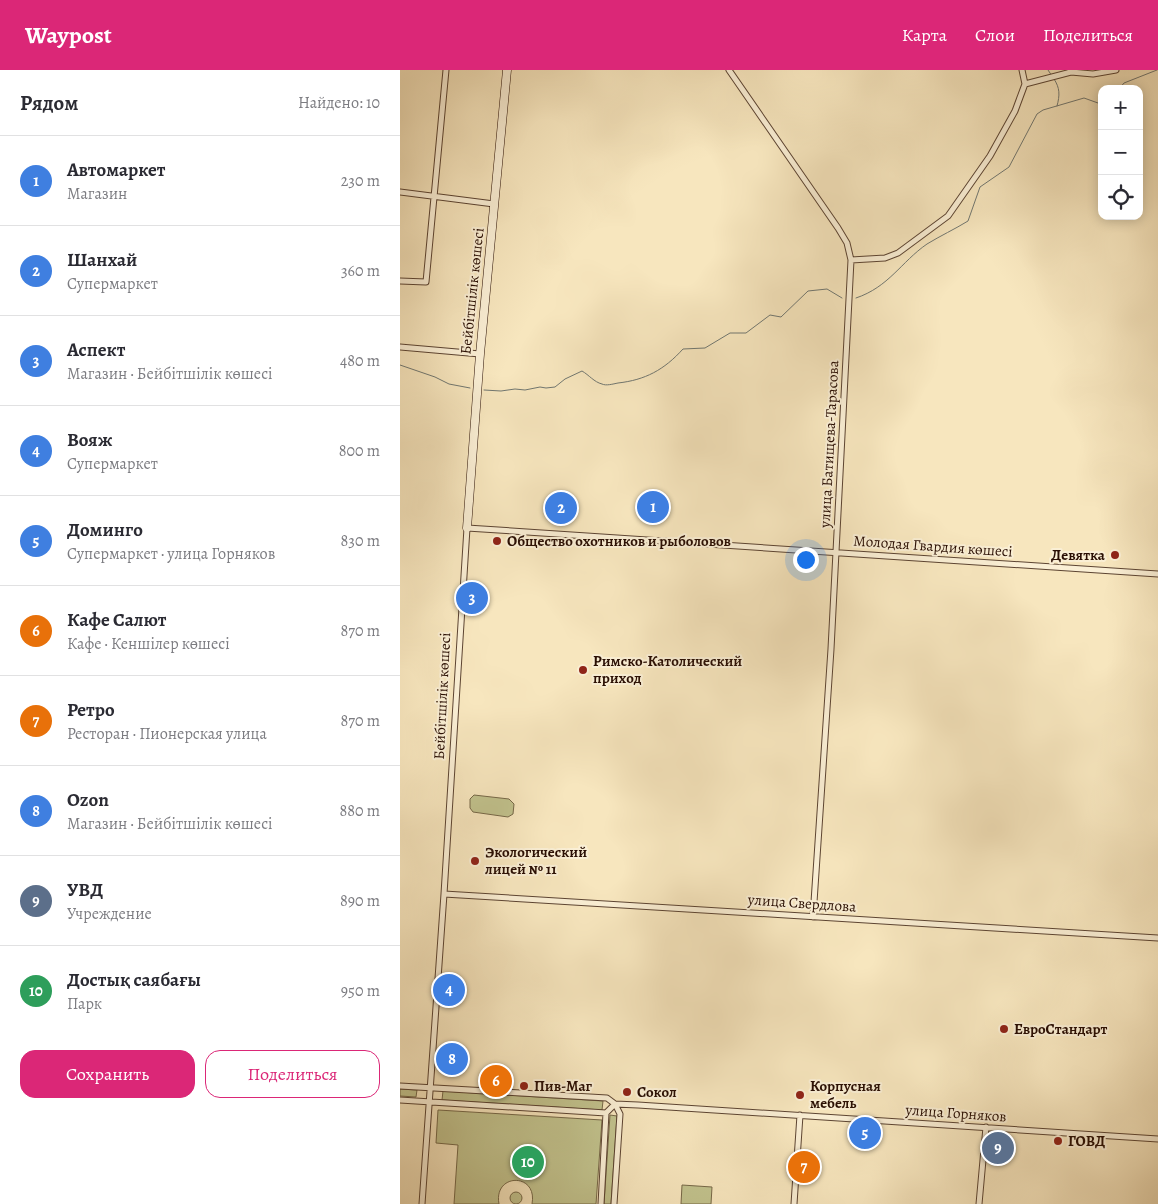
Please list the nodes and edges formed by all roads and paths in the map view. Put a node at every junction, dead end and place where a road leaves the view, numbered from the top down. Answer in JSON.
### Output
{"nodes":[{"id":1,"x":446,"y":70,"type":"edge"},
{"id":2,"x":506,"y":70,"type":"edge"},
{"id":3,"x":729,"y":70,"type":"edge"},
{"id":4,"x":1022,"y":70,"type":"edge"},
{"id":5,"x":1116,"y":70,"type":"edge"},
{"id":6,"x":1070,"y":71,"type":"edge"},
{"id":7,"x":1026,"y":84,"type":"junction"},
{"id":8,"x":400,"y":192,"type":"edge"},
{"id":9,"x":434,"y":196,"type":"junction"},
{"id":10,"x":494,"y":204,"type":"junction"},
{"id":11,"x":851,"y":260,"type":"junction"},
{"id":12,"x":400,"y":281,"type":"edge"},
{"id":13,"x":400,"y":347,"type":"edge"},
{"id":14,"x":480,"y":354,"type":"junction"},
{"id":15,"x":466,"y":528,"type":"junction"},
{"id":16,"x":836,"y":552,"type":"junction"},
{"id":17,"x":1158,"y":574,"type":"edge"},
{"id":18,"x":444,"y":894,"type":"junction"},
{"id":19,"x":813,"y":917,"type":"junction"},
{"id":20,"x":1158,"y":938,"type":"edge"},
{"id":21,"x":400,"y":1086,"type":"edge"},
{"id":22,"x":431,"y":1089,"type":"junction"},
{"id":23,"x":400,"y":1100,"type":"edge"},
{"id":24,"x":430,"y":1102,"type":"junction"},
{"id":25,"x":615,"y":1104,"type":"junction"},
{"id":26,"x":606,"y":1113,"type":"junction"},
{"id":27,"x":800,"y":1115,"type":"junction"},
{"id":28,"x":986,"y":1127,"type":"junction"},
{"id":29,"x":1158,"y":1139,"type":"edge"},
{"id":30,"x":422,"y":1204,"type":"edge"},
{"id":31,"x":600,"y":1204,"type":"edge"},
{"id":32,"x":614,"y":1204,"type":"edge"},
{"id":33,"x":794,"y":1204,"type":"edge"},
{"id":34,"x":980,"y":1204,"type":"edge"}],
"edges":[{"from":1,"to":9,"type":"street"},
{"from":2,"to":10,"type":"street","name":"Бейбітшілік көшесі"},
{"from":3,"to":11,"type":"street","name":"улица Батищева-Тарасова"},
{"from":4,"to":7,"type":"street"},
{"from":5,"to":6,"type":"street"},
{"from":6,"to":7,"type":"street"},
{"from":7,"to":11,"type":"street"},
{"from":8,"to":9,"type":"street"},
{"from":9,"to":10,"type":"street"},
{"from":9,"to":12,"type":"street"},
{"from":10,"to":14,"type":"street","name":"Бейбітшілік көшесі"},
{"from":11,"to":16,"type":"street","name":"улица Батищева-Тарасова"},
{"from":13,"to":14,"type":"street"},
{"from":14,"to":15,"type":"street","name":"Бейбітшілік көшесі"},
{"from":15,"to":16,"type":"street","name":"Молодая Гвардия көшесі"},
{"from":15,"to":18,"type":"street","name":"Бейбітшілік көшесі"},
{"from":16,"to":17,"type":"street","name":"Молодая Гвардия көшесі"},
{"from":16,"to":19,"type":"street","name":"улица Батищева-Тарасова"},
{"from":18,"to":19,"type":"street","name":"улица Свердлова"},
{"from":18,"to":22,"type":"street","name":"Бейбітшілік көшесі"},
{"from":19,"to":20,"type":"street","name":"улица Свердлова"},
{"from":21,"to":22,"type":"street","name":"улица Горняков"},
{"from":22,"to":24,"type":"street","name":"Бейбітшілік көшесі"},
{"from":22,"to":25,"type":"street","name":"улица Горняков"},
{"from":23,"to":24,"type":"street"},
{"from":24,"to":26,"type":"street"},
{"from":24,"to":30,"type":"street","name":"Бейбітшілік көшесі"},
{"from":25,"to":26,"type":"street"},
{"from":25,"to":27,"type":"street","name":"улица Горняков"},
{"from":25,"to":32,"type":"street"},
{"from":26,"to":31,"type":"street"},
{"from":27,"to":28,"type":"street","name":"улица Горняков"},
{"from":27,"to":33,"type":"street"},
{"from":28,"to":29,"type":"street","name":"улица Горняков"},
{"from":28,"to":34,"type":"street"}]}
